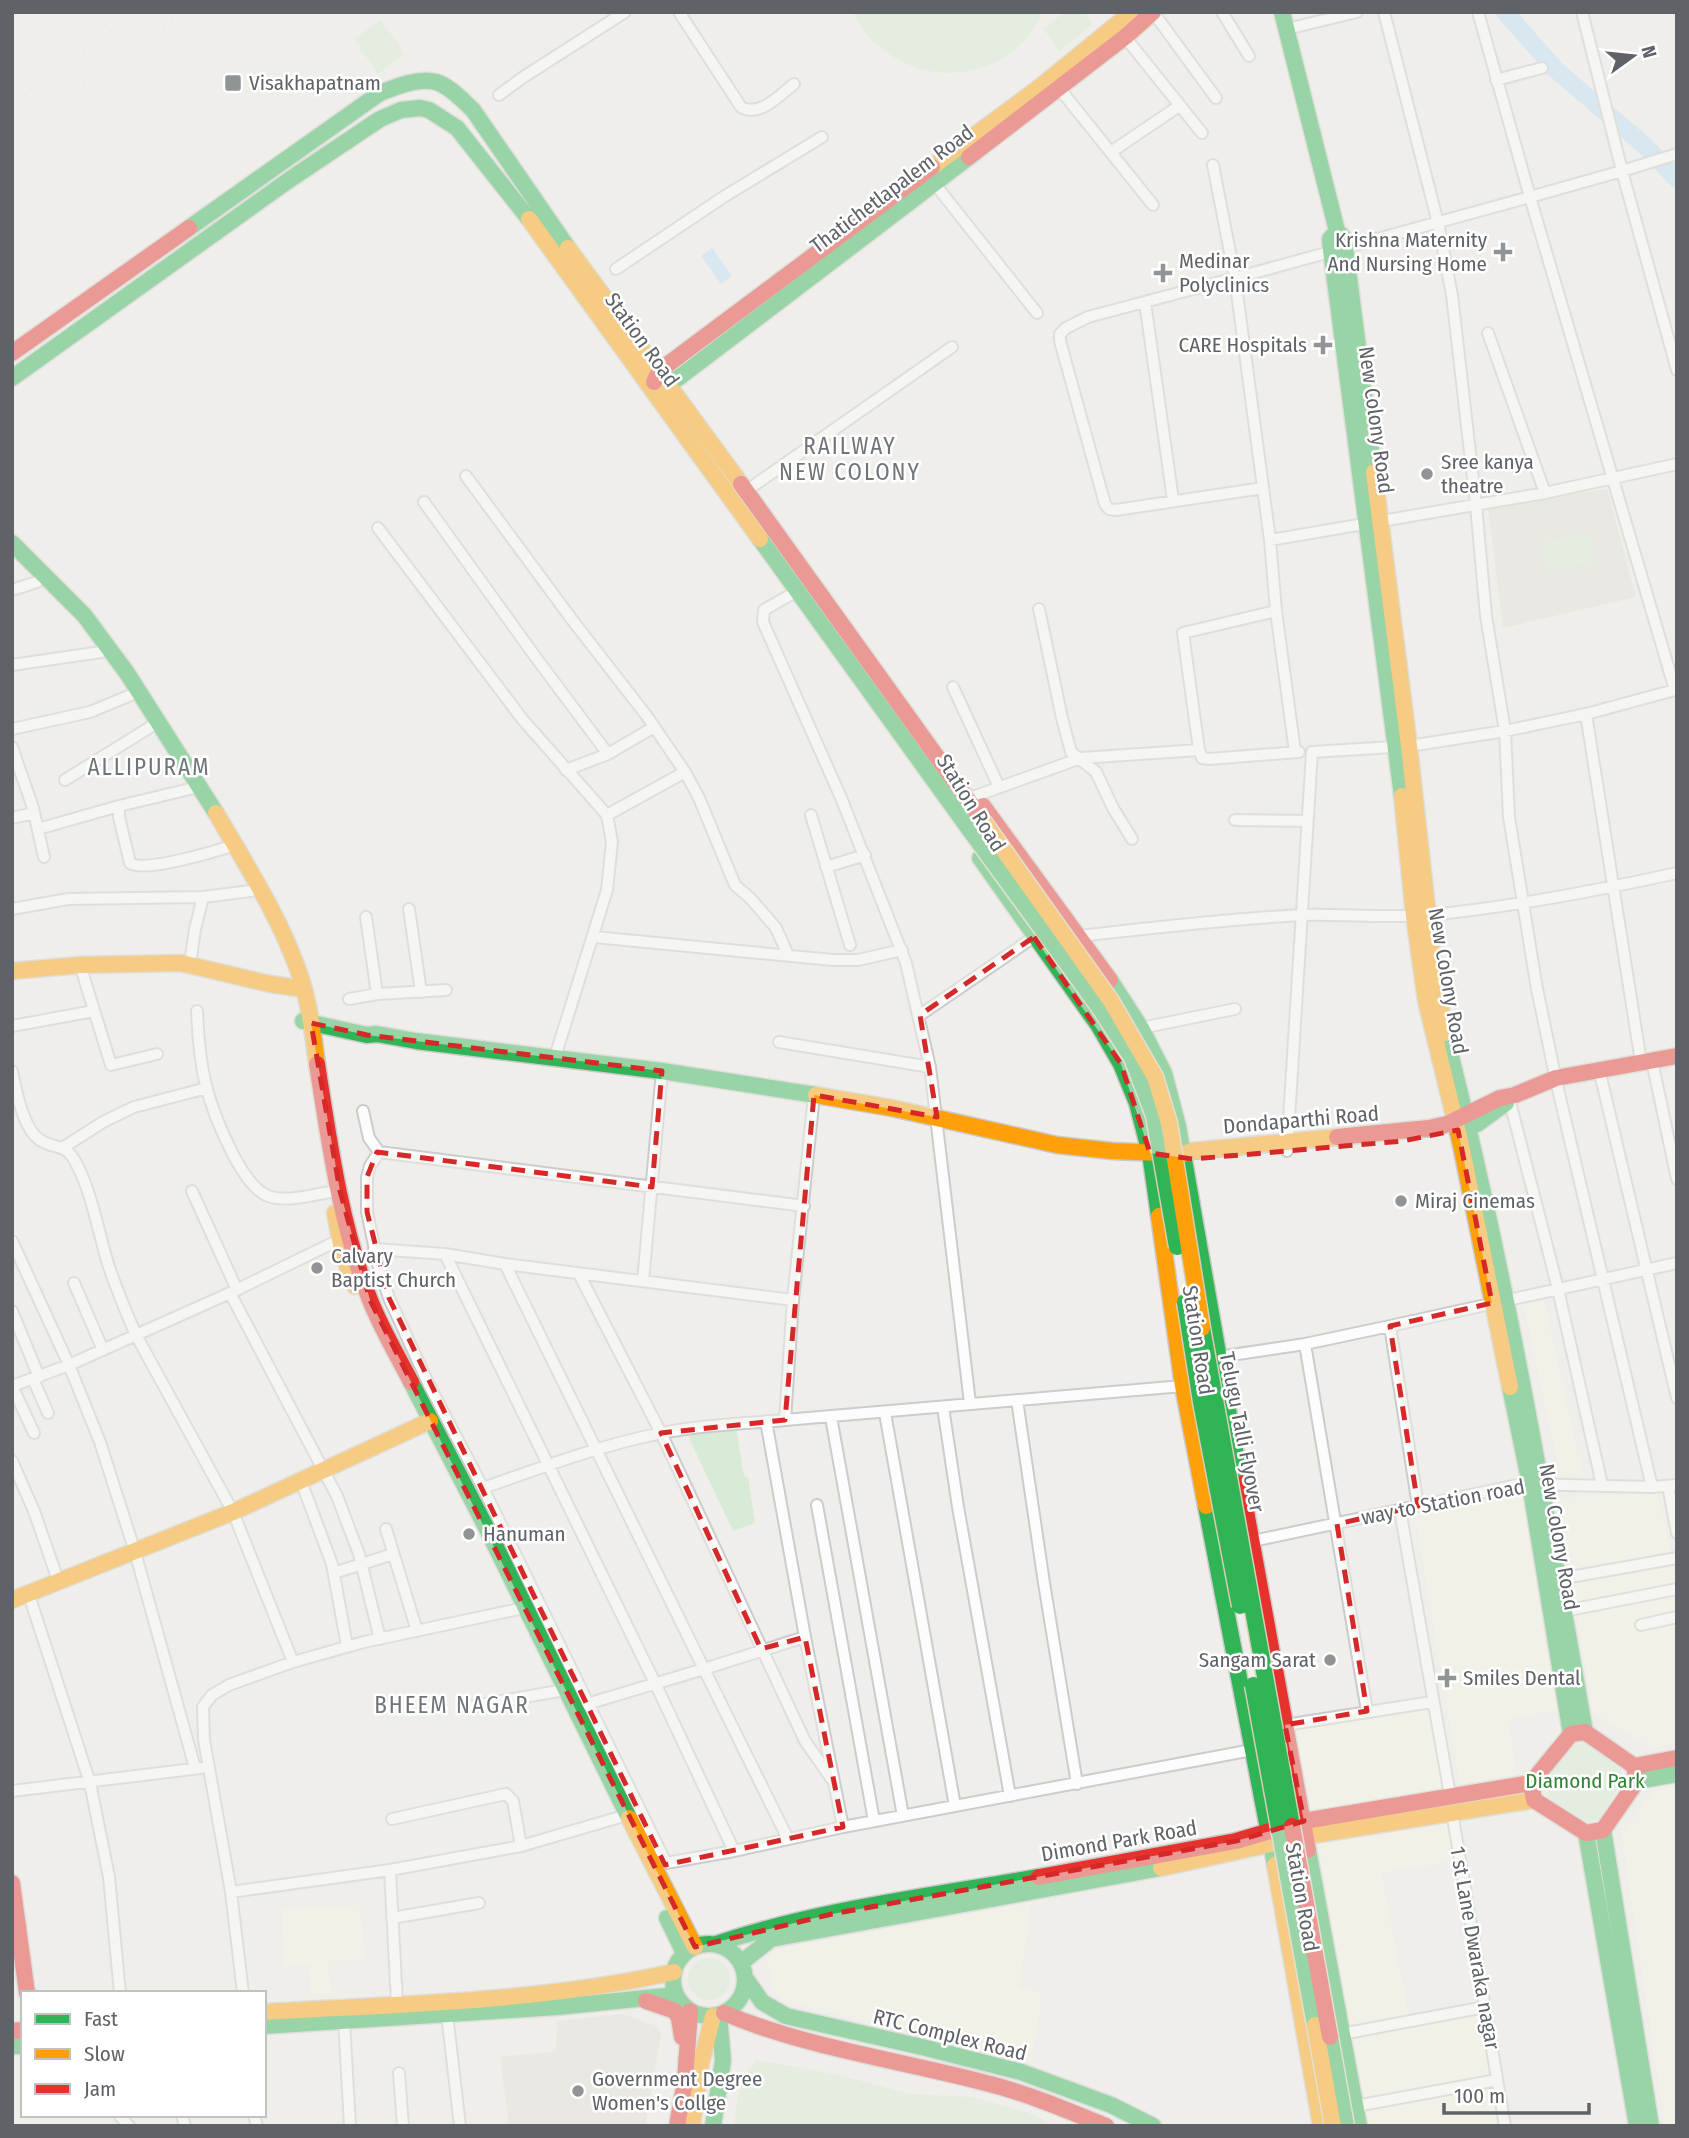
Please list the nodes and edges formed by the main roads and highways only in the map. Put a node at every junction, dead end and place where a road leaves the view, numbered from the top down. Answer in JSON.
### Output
{"nodes":[{"id":1,"x":1132,"y":12,"type":"edge"},
{"id":2,"x":1153,"y":12,"type":"edge"},
{"id":3,"x":1282,"y":12,"type":"edge"},
{"id":4,"x":12,"y":352,"type":"edge"},
{"id":5,"x":659,"y":371,"type":"junction"},
{"id":6,"x":12,"y":378,"type":"edge"},
{"id":7,"x":669,"y":384,"type":"junction"},
{"id":8,"x":651,"y":388,"type":"junction"},
{"id":9,"x":12,"y":543,"type":"edge"},
{"id":10,"x":12,"y":557,"type":"edge"},
{"id":11,"x":105,"y":650,"type":"junction"},
{"id":12,"x":962,"y":806,"type":"junction"},
{"id":13,"x":978,"y":827,"type":"junction"},
{"id":14,"x":231,"y":847,"type":"junction"},
{"id":15,"x":12,"y":971,"type":"edge"},
{"id":16,"x":298,"y":984,"type":"junction"},
{"id":17,"x":305,"y":1016,"type":"junction"},
{"id":18,"x":1677,"y":1056,"type":"edge"},
{"id":19,"x":1462,"y":1123,"type":"junction"},
{"id":20,"x":1150,"y":1153,"type":"junction"},
{"id":21,"x":1184,"y":1154,"type":"junction"},
{"id":22,"x":426,"y":1423,"type":"junction"},
{"id":23,"x":1537,"y":1484,"type":"junction"},
{"id":24,"x":12,"y":1600,"type":"edge"},
{"id":25,"x":1578,"y":1733,"type":"junction"},
{"id":26,"x":1677,"y":1758,"type":"edge"},
{"id":27,"x":1636,"y":1773,"type":"junction"},
{"id":28,"x":1677,"y":1774,"type":"edge"},
{"id":29,"x":1532,"y":1791,"type":"junction"},
{"id":30,"x":623,"y":1816,"type":"junction"},
{"id":31,"x":1305,"y":1828,"type":"junction"},
{"id":32,"x":1603,"y":1830,"type":"junction"},
{"id":33,"x":1586,"y":1833,"type":"junction"},
{"id":34,"x":1270,"y":1839,"type":"junction"},
{"id":35,"x":12,"y":1883,"type":"edge"},
{"id":36,"x":716,"y":1944,"type":"junction"},
{"id":37,"x":690,"y":1950,"type":"junction"},
{"id":38,"x":741,"y":1963,"type":"junction"},
{"id":39,"x":674,"y":1972,"type":"junction"},
{"id":40,"x":746,"y":1979,"type":"junction"},
{"id":41,"x":27,"y":1991,"type":"edge"},
{"id":42,"x":676,"y":1995,"type":"junction"},
{"id":43,"x":638,"y":1999,"type":"junction"},
{"id":44,"x":690,"y":2011,"type":"junction"},
{"id":45,"x":266,"y":2012,"type":"edge"},
{"id":46,"x":719,"y":2015,"type":"junction"},
{"id":47,"x":266,"y":2026,"type":"edge"},
{"id":48,"x":685,"y":2081,"type":"junction"},
{"id":49,"x":677,"y":2126,"type":"edge"},
{"id":50,"x":692,"y":2126,"type":"edge"},
{"id":51,"x":713,"y":2126,"type":"edge"},
{"id":52,"x":1106,"y":2126,"type":"edge"},
{"id":53,"x":1153,"y":2126,"type":"edge"},
{"id":54,"x":1321,"y":2126,"type":"edge"},
{"id":55,"x":1333,"y":2126,"type":"edge"},
{"id":56,"x":1346,"y":2126,"type":"edge"},
{"id":57,"x":1359,"y":2126,"type":"edge"},
{"id":58,"x":1637,"y":2126,"type":"edge"},
{"id":59,"x":1651,"y":2126,"type":"edge"}],
"edges":[{"from":1,"to":5,"type":"main road"},
{"from":2,"to":7,"type":"main road","name":"Thatichetlapalem Road"},
{"from":3,"to":19,"type":"main road","name":"New Colony Road"},
{"from":4,"to":5,"type":"main road","name":"Station Road"},
{"from":5,"to":7,"type":"main road","name":"Station Road"},
{"from":5,"to":8,"type":"main road"},
{"from":6,"to":8,"type":"main road","name":"Station Road"},
{"from":7,"to":8,"type":"main road","name":"Thatichetlapalem Road"},
{"from":7,"to":12,"type":"main road","name":"Station Road"},
{"from":8,"to":12,"type":"main road","name":"Station Road"},
{"from":9,"to":11,"type":"main road"},
{"from":10,"to":11,"type":"main road"},
{"from":11,"to":14,"type":"main road"},
{"from":11,"to":14,"type":"main road"},
{"from":12,"to":13,"type":"main road","name":"Telugu Talli Flyover"},
{"from":12,"to":20,"type":"main road","name":"Station Road"},
{"from":12,"to":21,"type":"main road"},
{"from":13,"to":55,"type":"main road","name":"Telugu Talli Flyover","bridge":true},
{"from":13,"to":56,"type":"main road","name":"Telugu Talli Flyover","bridge":true},
{"from":14,"to":16,"type":"main road"},
{"from":14,"to":16,"type":"main road"},
{"from":15,"to":16,"type":"main road"},
{"from":16,"to":17,"type":"main road"},
{"from":17,"to":20,"type":"main road","name":"Dondaparthi Road"},
{"from":17,"to":22,"type":"main road"},
{"from":17,"to":22,"type":"main road"},
{"from":18,"to":19,"type":"main road","name":"Dondaparthi Road"},
{"from":19,"to":21,"type":"main road","name":"Dondaparthi Road"},
{"from":19,"to":23,"type":"main road","name":"New Colony Road"},
{"from":20,"to":21,"type":"main road","name":"Dondaparthi Road"},
{"from":20,"to":34,"type":"main road","name":"Station Road"},
{"from":21,"to":31,"type":"main road"},
{"from":22,"to":24,"type":"main road"},
{"from":22,"to":30,"type":"main road"},
{"from":22,"to":30,"type":"main road"},
{"from":23,"to":25,"type":"main road","name":"New Colony Road"},
{"from":23,"to":25,"type":"main road","name":"New Colony Road"},
{"from":25,"to":27,"type":"main road"},
{"from":25,"to":29,"type":"main road"},
{"from":26,"to":27,"type":"main road"},
{"from":27,"to":28,"type":"main road"},
{"from":27,"to":32,"type":"main road"},
{"from":29,"to":31,"type":"main road","name":"Dimond Park Road"},
{"from":29,"to":33,"type":"main road"},
{"from":30,"to":37,"type":"main road"},
{"from":31,"to":34,"type":"main road","name":"Dimond Park Road"},
{"from":31,"to":57,"type":"main road"},
{"from":32,"to":33,"type":"main road"},
{"from":32,"to":59,"type":"main road"},
{"from":33,"to":58,"type":"main road"},
{"from":34,"to":36,"type":"main road","name":"Dimond Park Road"},
{"from":34,"to":38,"type":"main road","name":"Dimond Park Road"},
{"from":34,"to":54,"type":"main road","name":"Station Road"},
{"from":35,"to":41,"type":"main road"},
{"from":36,"to":37,"type":"main road"},
{"from":36,"to":38,"type":"main road"},
{"from":37,"to":39,"type":"main road"},
{"from":38,"to":40,"type":"main road"},
{"from":39,"to":42,"type":"main road"},
{"from":39,"to":45,"type":"main road"},
{"from":40,"to":46,"type":"main road"},
{"from":40,"to":53,"type":"main road","name":"RTC Complex Road"},
{"from":42,"to":43,"type":"main road"},
{"from":42,"to":44,"type":"main road"},
{"from":43,"to":47,"type":"main road"},
{"from":43,"to":48,"type":"main road"},
{"from":44,"to":46,"type":"main road"},
{"from":44,"to":48,"type":"main road"},
{"from":46,"to":50,"type":"main road"},
{"from":46,"to":51,"type":"main road"},
{"from":46,"to":52,"type":"main road","name":"RTC Complex Road"},
{"from":48,"to":49,"type":"main road"}]}
